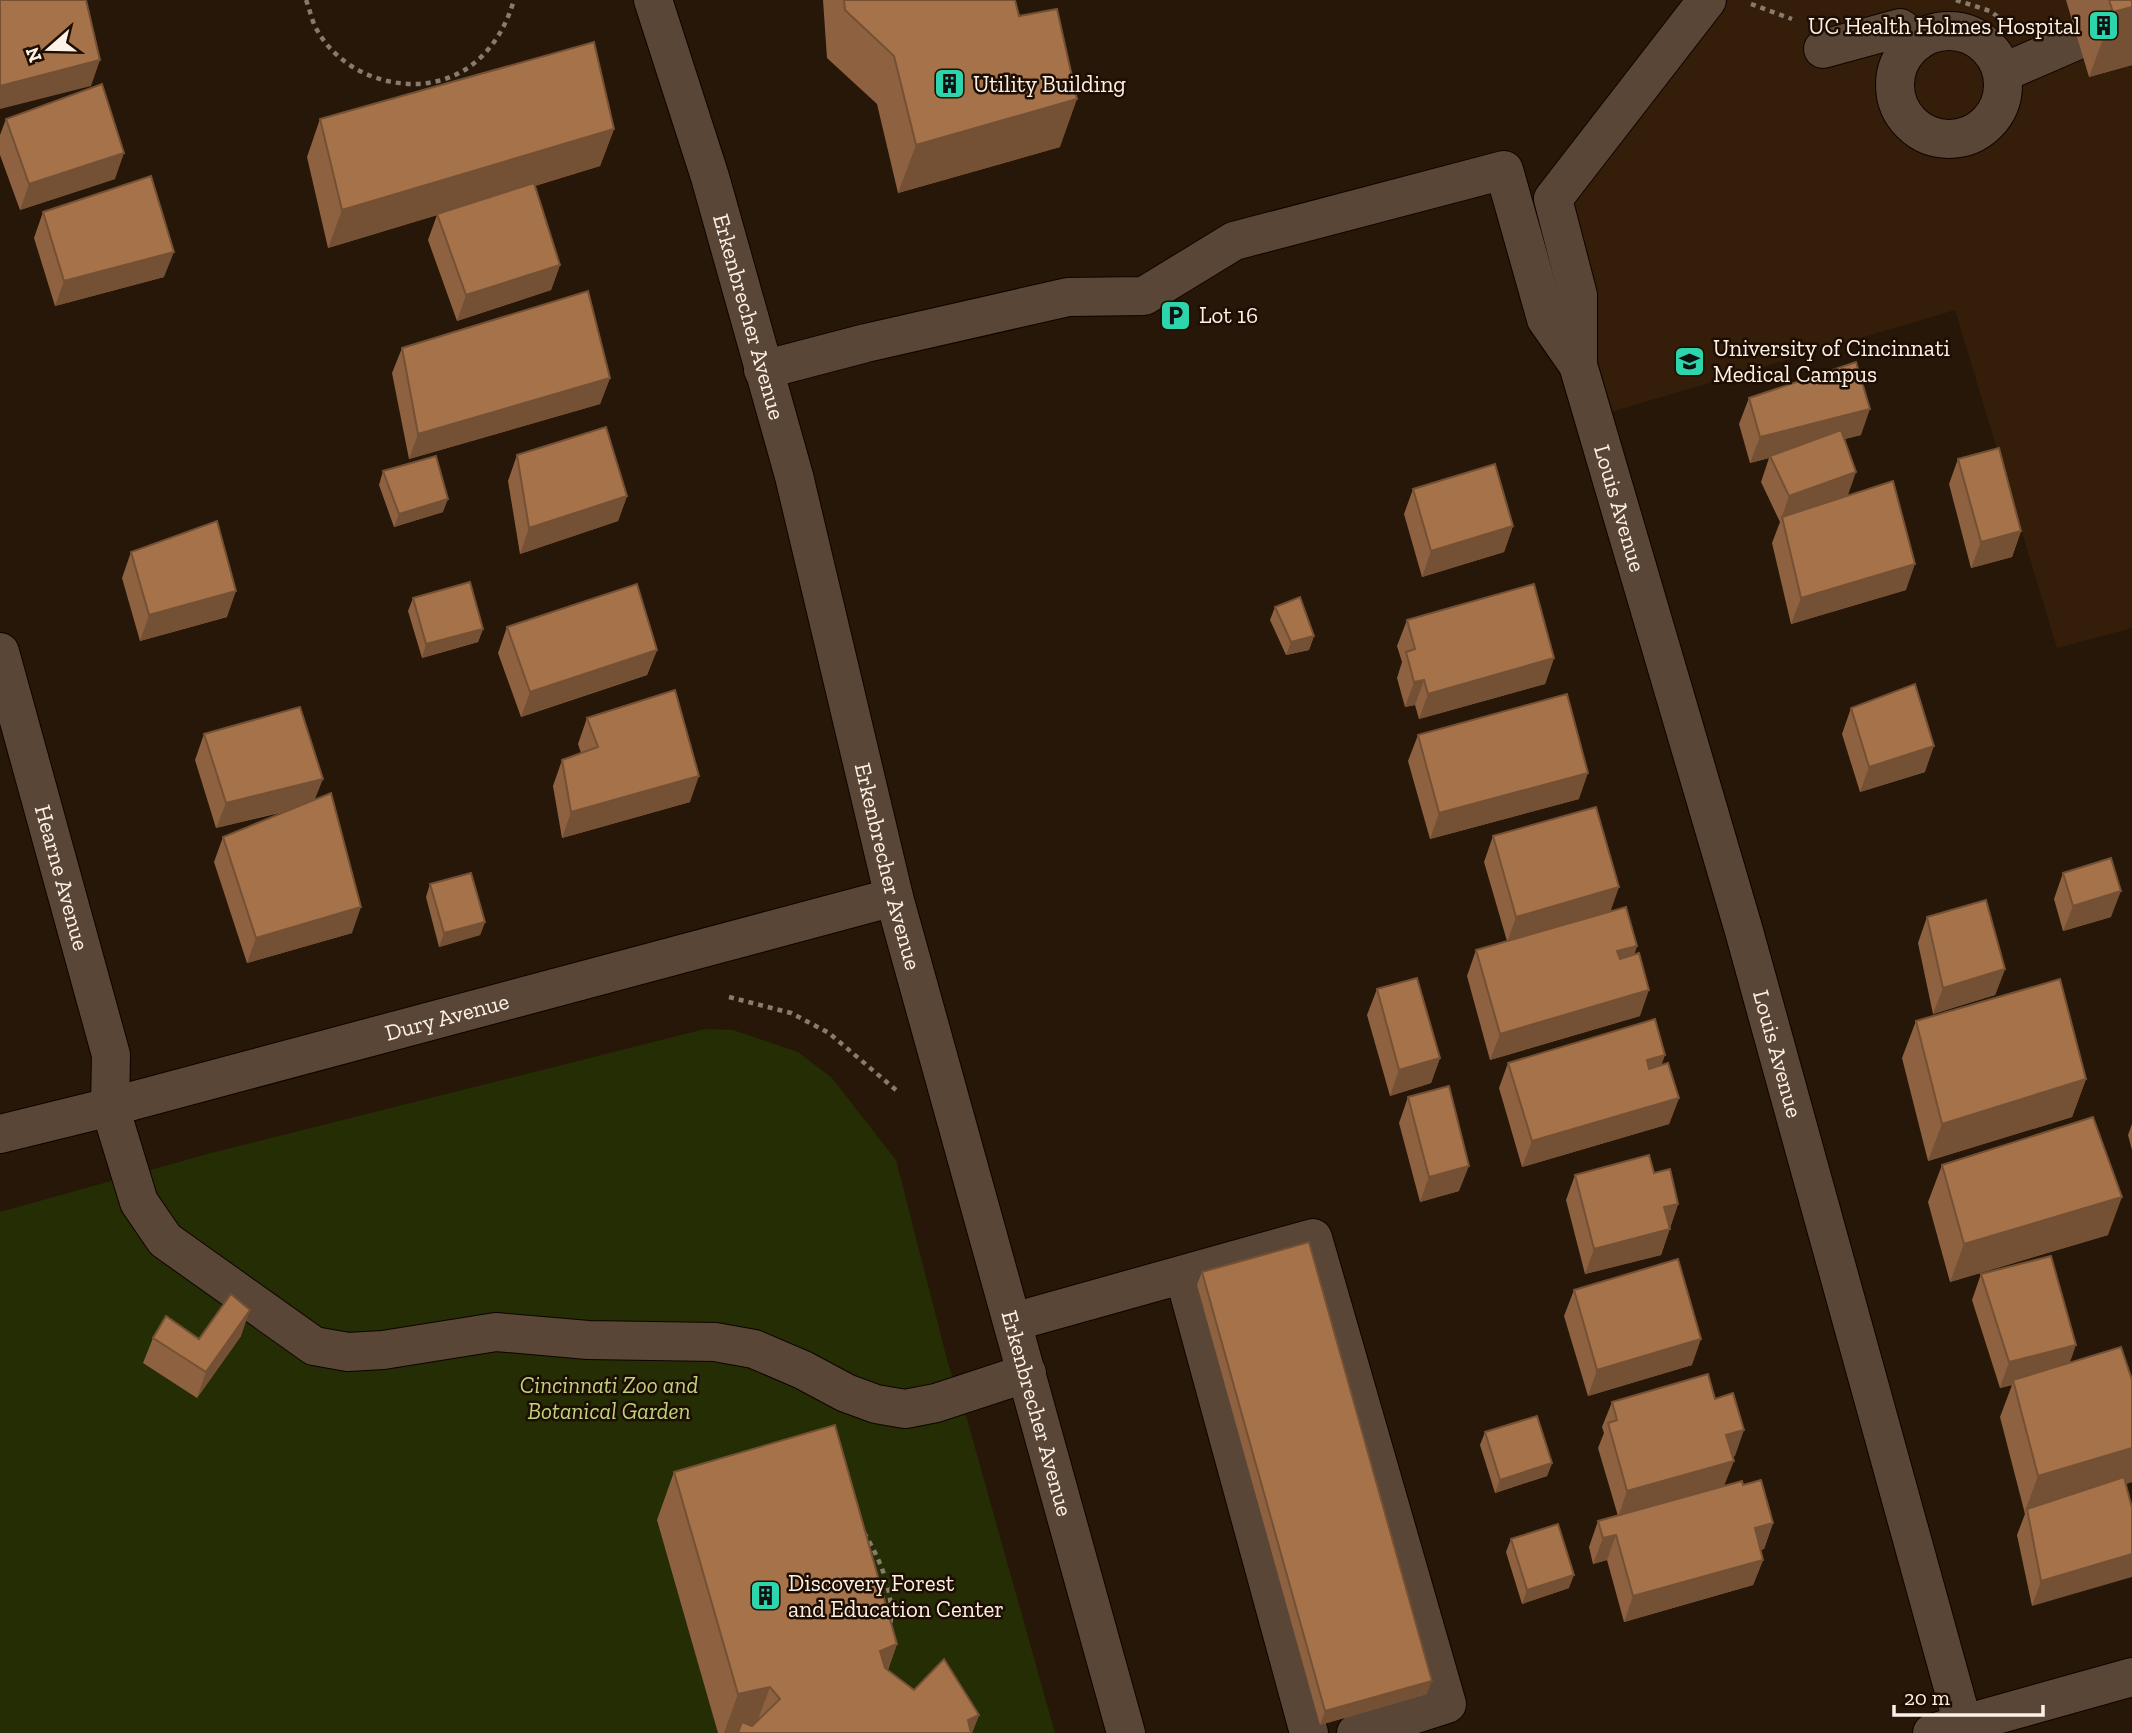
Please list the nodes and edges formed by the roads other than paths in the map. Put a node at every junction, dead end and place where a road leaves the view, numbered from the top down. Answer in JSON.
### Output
{"nodes":[{"id":1,"x":653,"y":0,"type":"edge"},
{"id":2,"x":1707,"y":0,"type":"edge"},
{"id":3,"x":2078,"y":40,"type":"dead end"},
{"id":4,"x":1918,"y":41,"type":"junction"},
{"id":5,"x":1823,"y":49,"type":"dead end"},
{"id":6,"x":2002,"y":73,"type":"junction"},
{"id":7,"x":764,"y":370,"type":"junction"},
{"id":8,"x":1582,"y":374,"type":"junction"},
{"id":9,"x":0,"y":652,"type":"edge"},
{"id":10,"x":894,"y":897,"type":"junction"},
{"id":11,"x":110,"y":1107,"type":"junction"},
{"id":12,"x":0,"y":1134,"type":"edge"},
{"id":13,"x":1184,"y":1275,"type":"junction"},
{"id":14,"x":1013,"y":1322,"type":"junction"},
{"id":15,"x":1027,"y":1373,"type":"junction"},
{"id":16,"x":2132,"y":1677,"type":"edge"},
{"id":17,"x":1943,"y":1730,"type":"edge"},
{"id":18,"x":1126,"y":1733,"type":"edge"},
{"id":19,"x":1309,"y":1733,"type":"edge"},
{"id":20,"x":1356,"y":1733,"type":"edge"}],
"edges":[{"from":1,"to":7,"type":"street","name":"Erkenbrecher Avenue"},
{"from":2,"to":8,"type":"street"},
{"from":3,"to":6,"type":"street"},
{"from":4,"to":5,"type":"street"},
{"from":4,"to":6,"type":"street"},
{"from":4,"to":6,"type":"street"},
{"from":7,"to":8,"type":"street"},
{"from":7,"to":10,"type":"street","name":"Erkenbrecher Avenue"},
{"from":8,"to":17,"type":"street","name":"Louis Avenue"},
{"from":9,"to":11,"type":"street","name":"Hearne Avenue"},
{"from":10,"to":11,"type":"street","name":"Dury Avenue"},
{"from":10,"to":14,"type":"street","name":"Erkenbrecher Avenue"},
{"from":11,"to":12,"type":"street","name":"Dury Avenue"},
{"from":11,"to":15,"type":"street","name":"Hearne Avenue"},
{"from":13,"to":14,"type":"street"},
{"from":13,"to":19,"type":"street"},
{"from":13,"to":20,"type":"street"},
{"from":14,"to":15,"type":"street","name":"Erkenbrecher Avenue"},
{"from":15,"to":18,"type":"street","name":"Erkenbrecher Avenue"},
{"from":16,"to":17,"type":"street"}]}
